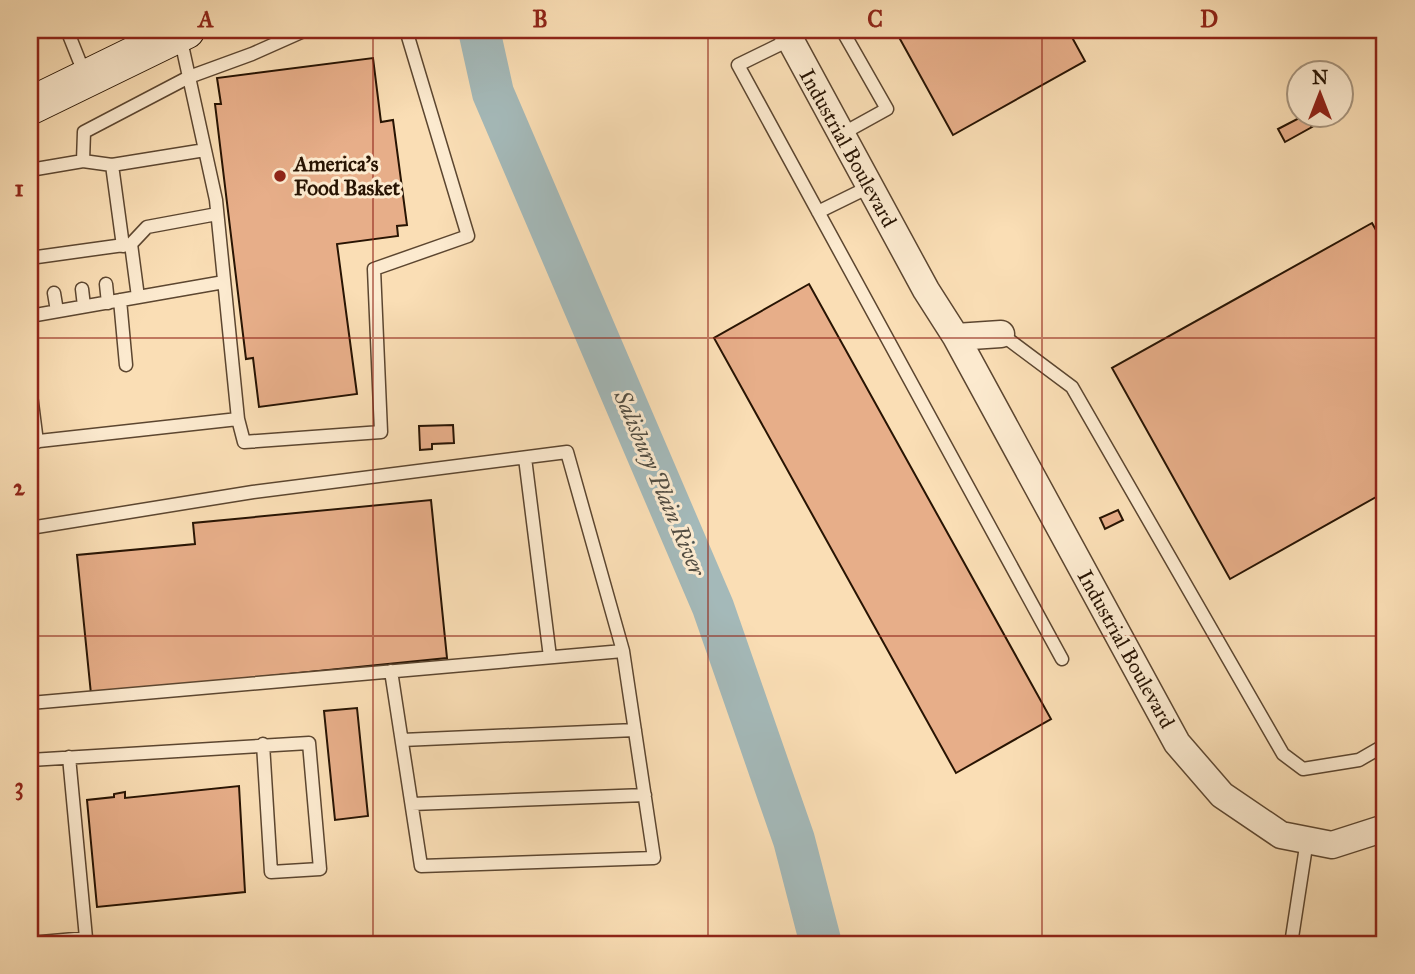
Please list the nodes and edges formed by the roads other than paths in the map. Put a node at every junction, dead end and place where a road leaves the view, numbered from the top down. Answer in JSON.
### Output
{"nodes":[{"id":1,"x":67,"y":30,"type":"edge"},
{"id":2,"x":306,"y":30,"type":"edge"},
{"id":3,"x":406,"y":30,"type":"edge"},
{"id":4,"x":842,"y":30,"type":"edge"},
{"id":5,"x":183,"y":31,"type":"edge"},
{"id":6,"x":787,"y":35,"type":"edge"},
{"id":7,"x":189,"y":77,"type":"junction"},
{"id":8,"x":86,"y":78,"type":"junction"},
{"id":9,"x":30,"y":106,"type":"edge"},
{"id":10,"x":841,"y":135,"type":"junction"},
{"id":11,"x":205,"y":150,"type":"junction"},
{"id":12,"x":83,"y":161,"type":"junction"},
{"id":13,"x":112,"y":165,"type":"junction"},
{"id":14,"x":30,"y":170,"type":"edge"},
{"id":15,"x":869,"y":187,"type":"junction"},
{"id":16,"x":818,"y":212,"type":"junction"},
{"id":17,"x":217,"y":214,"type":"junction"},
{"id":18,"x":127,"y":245,"type":"junction"},
{"id":19,"x":30,"y":258,"type":"edge"},
{"id":20,"x":224,"y":282,"type":"junction"},
{"id":21,"x":106,"y":284,"type":"dead end"},
{"id":22,"x":82,"y":289,"type":"dead end"},
{"id":23,"x":54,"y":293,"type":"dead end"},
{"id":24,"x":138,"y":297,"type":"junction"},
{"id":25,"x":114,"y":301,"type":"junction"},
{"id":26,"x":85,"y":306,"type":"junction"},
{"id":27,"x":57,"y":311,"type":"junction"},
{"id":28,"x":30,"y":316,"type":"edge"},
{"id":29,"x":1001,"y":334,"type":"joint"},
{"id":30,"x":956,"y":337,"type":"junction"},
{"id":31,"x":126,"y":365,"type":"dead end"},
{"id":32,"x":30,"y":387,"type":"edge"},
{"id":33,"x":238,"y":419,"type":"junction"},
{"id":34,"x":34,"y":442,"type":"edge"},
{"id":35,"x":525,"y":458,"type":"junction"},
{"id":36,"x":30,"y":528,"type":"edge"},
{"id":37,"x":623,"y":651,"type":"junction"},
{"id":38,"x":550,"y":657,"type":"junction"},
{"id":39,"x":1062,"y":659,"type":"dead end"},
{"id":40,"x":391,"y":671,"type":"junction"},
{"id":41,"x":30,"y":703,"type":"edge"},
{"id":42,"x":635,"y":730,"type":"junction"},
{"id":43,"x":402,"y":740,"type":"junction"},
{"id":44,"x":263,"y":744,"type":"junction"},
{"id":45,"x":1385,"y":744,"type":"edge"},
{"id":46,"x":69,"y":757,"type":"junction"},
{"id":47,"x":30,"y":760,"type":"edge"},
{"id":48,"x":645,"y":795,"type":"junction"},
{"id":49,"x":412,"y":804,"type":"junction"},
{"id":50,"x":1385,"y":828,"type":"edge"},
{"id":51,"x":1307,"y":840,"type":"junction"},
{"id":52,"x":30,"y":943,"type":"edge"},
{"id":53,"x":1291,"y":944,"type":"edge"}],
"edges":[{"from":1,"to":8,"type":"lane"},
{"from":2,"to":7,"type":"lane"},
{"from":3,"to":33,"type":"lane"},
{"from":4,"to":10,"type":"lane"},
{"from":5,"to":7,"type":"lane"},
{"from":5,"to":8,"type":"main road"},
{"from":6,"to":10,"type":"street","name":"Industrial Boulevard"},
{"from":6,"to":16,"type":"lane"},
{"from":7,"to":11,"type":"lane"},
{"from":7,"to":12,"type":"lane"},
{"from":8,"to":9,"type":"main road"},
{"from":10,"to":15,"type":"street","name":"Industrial Boulevard"},
{"from":11,"to":13,"type":"lane"},
{"from":11,"to":17,"type":"lane"},
{"from":12,"to":13,"type":"lane"},
{"from":12,"to":14,"type":"lane"},
{"from":13,"to":18,"type":"lane"},
{"from":15,"to":16,"type":"lane"},
{"from":15,"to":30,"type":"street","name":"Industrial Boulevard"},
{"from":16,"to":39,"type":"lane"},
{"from":17,"to":18,"type":"lane"},
{"from":17,"to":20,"type":"lane"},
{"from":18,"to":19,"type":"lane"},
{"from":18,"to":24,"type":"lane"},
{"from":20,"to":24,"type":"lane"},
{"from":20,"to":33,"type":"lane"},
{"from":21,"to":25,"type":"lane"},
{"from":22,"to":26,"type":"lane"},
{"from":23,"to":27,"type":"lane"},
{"from":24,"to":25,"type":"lane"},
{"from":25,"to":26,"type":"lane"},
{"from":25,"to":31,"type":"lane"},
{"from":26,"to":27,"type":"lane"},
{"from":27,"to":28,"type":"lane"},
{"from":29,"to":30,"type":"street"},
{"from":29,"to":45,"type":"lane"},
{"from":30,"to":51,"type":"street","name":"Industrial Boulevard"},
{"from":32,"to":34,"type":"lane"},
{"from":33,"to":34,"type":"lane"},
{"from":35,"to":36,"type":"lane"},
{"from":35,"to":37,"type":"lane"},
{"from":35,"to":38,"type":"lane"},
{"from":37,"to":38,"type":"lane"},
{"from":37,"to":42,"type":"lane"},
{"from":38,"to":40,"type":"lane"},
{"from":40,"to":41,"type":"lane"},
{"from":40,"to":43,"type":"lane"},
{"from":42,"to":43,"type":"lane"},
{"from":42,"to":48,"type":"lane"},
{"from":43,"to":49,"type":"lane"},
{"from":44,"to":44,"type":"lane"},
{"from":44,"to":46,"type":"lane"},
{"from":46,"to":47,"type":"lane"},
{"from":46,"to":52,"type":"lane"},
{"from":48,"to":49,"type":"lane"},
{"from":48,"to":49,"type":"lane"},
{"from":50,"to":51,"type":"street","name":"Industrial Boulevard"},
{"from":51,"to":53,"type":"lane"}]}
